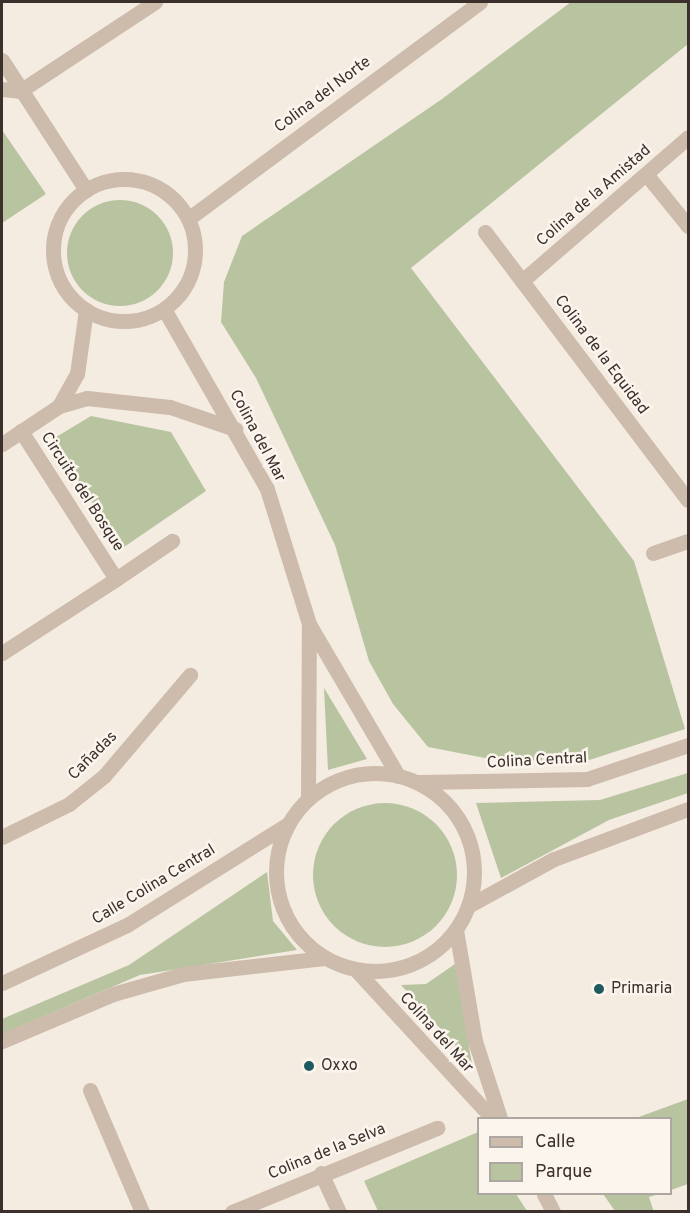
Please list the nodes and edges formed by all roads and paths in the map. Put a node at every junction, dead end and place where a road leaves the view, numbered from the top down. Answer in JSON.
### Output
{"nodes":[{"id":1,"x":155,"y":2,"type":"edge"},
{"id":2,"x":480,"y":2,"type":"edge"},
{"id":3,"x":2,"y":60,"type":"edge"},
{"id":4,"x":2,"y":89,"type":"edge"},
{"id":5,"x":20,"y":91,"type":"junction"},
{"id":6,"x":688,"y":137,"type":"edge"},
{"id":7,"x":646,"y":174,"type":"junction"},
{"id":8,"x":86,"y":190,"type":"junction"},
{"id":9,"x":188,"y":219,"type":"junction"},
{"id":10,"x":688,"y":226,"type":"edge"},
{"id":11,"x":485,"y":232,"type":"dead end"},
{"id":12,"x":522,"y":281,"type":"junction"},
{"id":13,"x":164,"y":309,"type":"junction"},
{"id":14,"x":86,"y":310,"type":"junction"},
{"id":15,"x":59,"y":406,"type":"junction"},
{"id":16,"x":236,"y":429,"type":"junction"},
{"id":17,"x":21,"y":431,"type":"junction"},
{"id":18,"x":2,"y":444,"type":"edge"},
{"id":19,"x":688,"y":500,"type":"edge"},
{"id":20,"x":172,"y":541,"type":"dead end"},
{"id":21,"x":688,"y":541,"type":"edge"},
{"id":22,"x":653,"y":553,"type":"dead end"},
{"id":23,"x":116,"y":579,"type":"junction"},
{"id":24,"x":309,"y":624,"type":"junction"},
{"id":25,"x":2,"y":653,"type":"edge"},
{"id":26,"x":190,"y":675,"type":"dead end"},
{"id":27,"x":688,"y":745,"type":"edge"},
{"id":28,"x":398,"y":776,"type":"junction"},
{"id":29,"x":418,"y":782,"type":"junction"},
{"id":30,"x":308,"y":799,"type":"junction"},
{"id":31,"x":688,"y":809,"type":"edge"},
{"id":32,"x":288,"y":824,"type":"junction"},
{"id":33,"x":2,"y":837,"type":"edge"},
{"id":34,"x":468,"y":906,"type":"junction"},
{"id":35,"x":456,"y":930,"type":"junction"},
{"id":36,"x":324,"y":958,"type":"junction"},
{"id":37,"x":356,"y":970,"type":"junction"},
{"id":38,"x":2,"y":983,"type":"edge"},
{"id":39,"x":2,"y":1041,"type":"edge"},
{"id":40,"x":90,"y":1090,"type":"dead end"},
{"id":41,"x":490,"y":1117,"type":"edge"},
{"id":42,"x":499,"y":1117,"type":"edge"},
{"id":43,"x":436,"y":1128,"type":"dead end"},
{"id":44,"x":321,"y":1173,"type":"junction"},
{"id":45,"x":544,"y":1195,"type":"edge"},
{"id":46,"x":142,"y":1212,"type":"edge"},
{"id":47,"x":232,"y":1212,"type":"edge"},
{"id":48,"x":339,"y":1212,"type":"edge"},
{"id":49,"x":553,"y":1212,"type":"edge"}],
"edges":[{"from":1,"to":5,"type":"street"},
{"from":2,"to":9,"type":"street","name":"Colina del Norte"},
{"from":3,"to":5,"type":"street"},
{"from":4,"to":5,"type":"street"},
{"from":5,"to":8,"type":"street"},
{"from":6,"to":7,"type":"street","name":"Colina de la Amistad"},
{"from":7,"to":10,"type":"street"},
{"from":7,"to":12,"type":"street","name":"Colina de la Amistad"},
{"from":8,"to":9,"type":"street"},
{"from":8,"to":14,"type":"street"},
{"from":9,"to":13,"type":"street"},
{"from":11,"to":12,"type":"street","name":"Colina de la Equidad"},
{"from":12,"to":19,"type":"street","name":"Colina de la Equidad"},
{"from":13,"to":14,"type":"street"},
{"from":13,"to":16,"type":"street","name":"Colina del Mar"},
{"from":14,"to":15,"type":"street","name":"Circuito del Bosque"},
{"from":15,"to":16,"type":"street","name":"Circuito del Bosque"},
{"from":15,"to":17,"type":"street","name":"Circuito del Bosque"},
{"from":16,"to":24,"type":"street","name":"Colina del Mar"},
{"from":17,"to":18,"type":"street","name":"Circuito del Bosque"},
{"from":17,"to":23,"type":"street","name":"Circuito del Bosque"},
{"from":20,"to":23,"type":"street"},
{"from":21,"to":22,"type":"street"},
{"from":23,"to":25,"type":"street","name":"Circuito del Bosque"},
{"from":24,"to":28,"type":"street","name":"Colina del Mar"},
{"from":24,"to":30,"type":"street","name":"Colina del Mar"},
{"from":26,"to":33,"type":"street","name":"Cañadas"},
{"from":27,"to":29,"type":"street","name":"Colina Central"},
{"from":28,"to":29,"type":"street"},
{"from":28,"to":30,"type":"street"},
{"from":29,"to":34,"type":"street"},
{"from":30,"to":32,"type":"street"},
{"from":31,"to":34,"type":"street"},
{"from":32,"to":36,"type":"street"},
{"from":32,"to":38,"type":"street","name":"Calle Colina Central"},
{"from":34,"to":35,"type":"street"},
{"from":35,"to":37,"type":"street"},
{"from":35,"to":42,"type":"street","name":"Colina del Mar"},
{"from":36,"to":37,"type":"street"},
{"from":36,"to":39,"type":"street"},
{"from":37,"to":41,"type":"street","name":"Colina del Mar"},
{"from":40,"to":46,"type":"street"},
{"from":43,"to":44,"type":"street","name":"Colina de la Selva"},
{"from":44,"to":47,"type":"street","name":"Colina de la Selva"},
{"from":44,"to":48,"type":"street"},
{"from":45,"to":49,"type":"street"}]}
